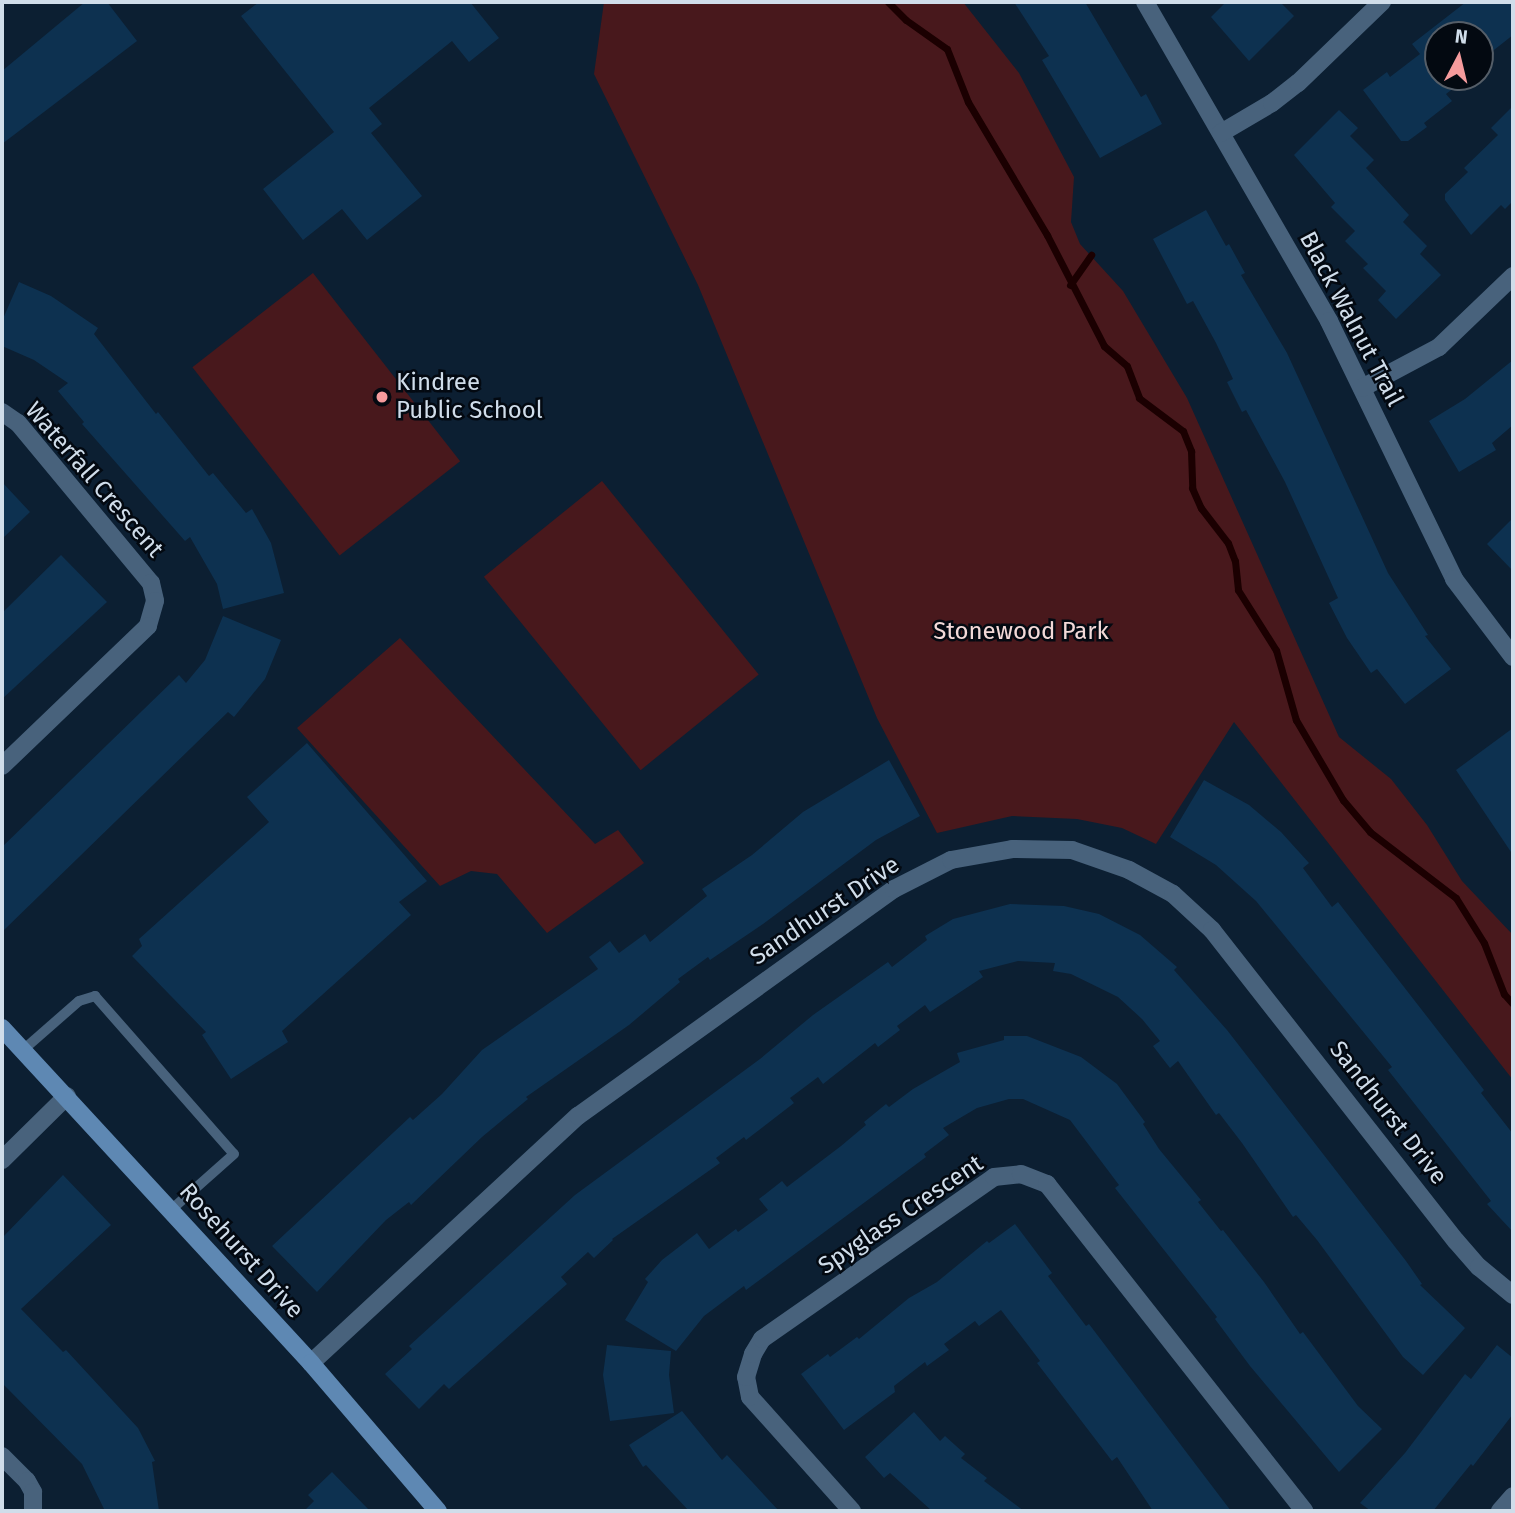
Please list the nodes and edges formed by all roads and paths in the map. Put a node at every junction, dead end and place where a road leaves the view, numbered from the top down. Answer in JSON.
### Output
{"nodes":[{"id":1,"x":1145,"y":2,"type":"edge"},
{"id":2,"x":1382,"y":2,"type":"edge"},
{"id":3,"x":1221,"y":133,"type":"junction"},
{"id":4,"x":1513,"y":276,"type":"edge"},
{"id":5,"x":1362,"y":388,"type":"junction"},
{"id":6,"x":2,"y":412,"type":"edge"},
{"id":7,"x":1513,"y":657,"type":"edge"},
{"id":8,"x":2,"y":766,"type":"edge"},
{"id":9,"x":2,"y":1028,"type":"edge"},
{"id":10,"x":23,"y":1050,"type":"junction"},
{"id":11,"x":67,"y":1096,"type":"junction"},
{"id":12,"x":2,"y":1160,"type":"edge"},
{"id":13,"x":171,"y":1210,"type":"junction"},
{"id":14,"x":1513,"y":1295,"type":"edge"},
{"id":15,"x":311,"y":1363,"type":"junction"},
{"id":16,"x":2,"y":1456,"type":"edge"},
{"id":17,"x":1513,"y":1496,"type":"edge"},
{"id":18,"x":33,"y":1511,"type":"edge"},
{"id":19,"x":439,"y":1511,"type":"edge"},
{"id":20,"x":852,"y":1511,"type":"edge"},
{"id":21,"x":1304,"y":1511,"type":"edge"},
{"id":22,"x":1500,"y":1511,"type":"edge"}],
"edges":[{"from":1,"to":3,"type":"street","name":"Black Walnut Trail"},
{"from":2,"to":3,"type":"street"},
{"from":3,"to":5,"type":"street","name":"Black Walnut Trail"},
{"from":4,"to":5,"type":"street"},
{"from":5,"to":7,"type":"street","name":"Black Walnut Trail"},
{"from":6,"to":8,"type":"street","name":"Waterfall Crescent"},
{"from":9,"to":10,"type":"street","name":"Rosehurst Drive"},
{"from":10,"to":11,"type":"street","name":"Rosehurst Drive"},
{"from":10,"to":13,"type":"lane"},
{"from":11,"to":12,"type":"street"},
{"from":11,"to":13,"type":"street","name":"Rosehurst Drive"},
{"from":13,"to":15,"type":"street","name":"Rosehurst Drive"},
{"from":14,"to":15,"type":"street","name":"Sandhurst Drive"},
{"from":15,"to":19,"type":"street","name":"Rosehurst Drive"},
{"from":16,"to":18,"type":"street"},
{"from":17,"to":22,"type":"street"},
{"from":20,"to":21,"type":"street","name":"Spyglass Crescent"}]}
